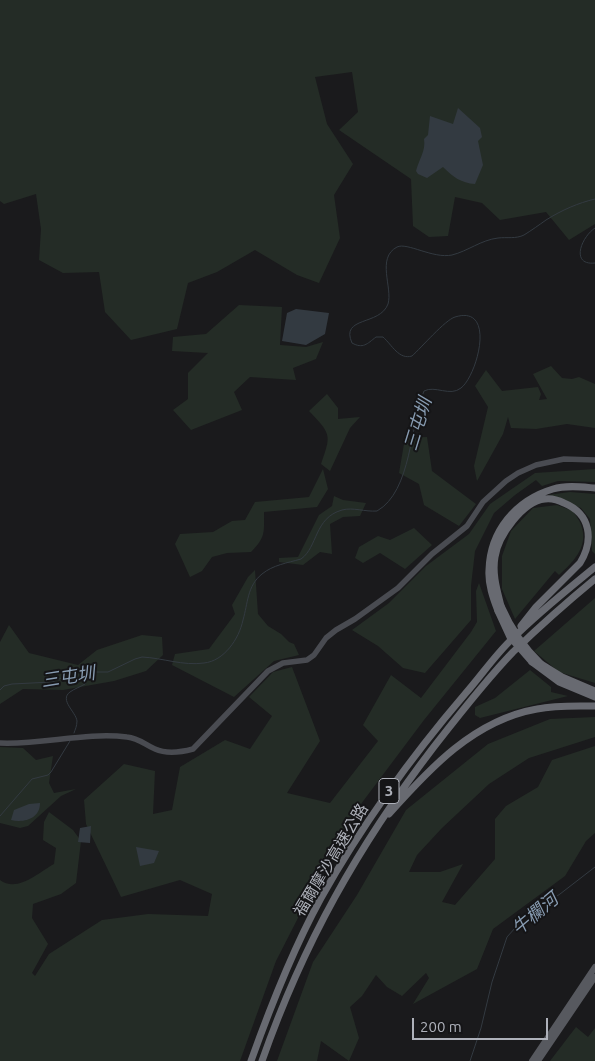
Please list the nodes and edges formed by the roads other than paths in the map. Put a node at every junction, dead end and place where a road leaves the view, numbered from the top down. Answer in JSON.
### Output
{"nodes":[{"id":1,"x":595,"y":460,"type":"edge"},
{"id":2,"x":595,"y":488,"type":"edge"},
{"id":3,"x":595,"y":567,"type":"edge"},
{"id":4,"x":595,"y":580,"type":"edge"},
{"id":5,"x":499,"y":609,"type":"junction"},
{"id":6,"x":510,"y":640,"type":"junction"},
{"id":7,"x":595,"y":691,"type":"edge"},
{"id":8,"x":595,"y":697,"type":"edge"},
{"id":9,"x":595,"y":706,"type":"edge"},
{"id":10,"x":0,"y":743,"type":"edge"},
{"id":11,"x":372,"y":833,"type":"junction"},
{"id":12,"x":595,"y":966,"type":"edge"},
{"id":13,"x":595,"y":977,"type":"edge"},
{"id":14,"x":251,"y":1061,"type":"edge"},
{"id":15,"x":262,"y":1061,"type":"edge"},
{"id":16,"x":532,"y":1061,"type":"edge"},
{"id":17,"x":538,"y":1061,"type":"edge"}],
"edges":[{"from":1,"to":10,"type":"street"},
{"from":2,"to":5,"type":"highway"},
{"from":3,"to":6,"type":"highway","name":"福爾摩沙高速公路","number":"3"},
{"from":4,"to":11,"type":"highway","name":"福爾摩沙高速公路","number":"3"},
{"from":5,"to":6,"type":"highway"},
{"from":5,"to":7,"type":"highway","bridge":true},
{"from":5,"to":8,"type":"highway","bridge":true},
{"from":6,"to":14,"type":"highway","name":"福爾摩沙高速公路","number":"3"},
{"from":9,"to":11,"type":"highway"},
{"from":11,"to":15,"type":"highway","name":"福爾摩沙高速公路","number":"3"},
{"from":12,"to":16,"type":"main road"},
{"from":13,"to":17,"type":"main road"}]}
